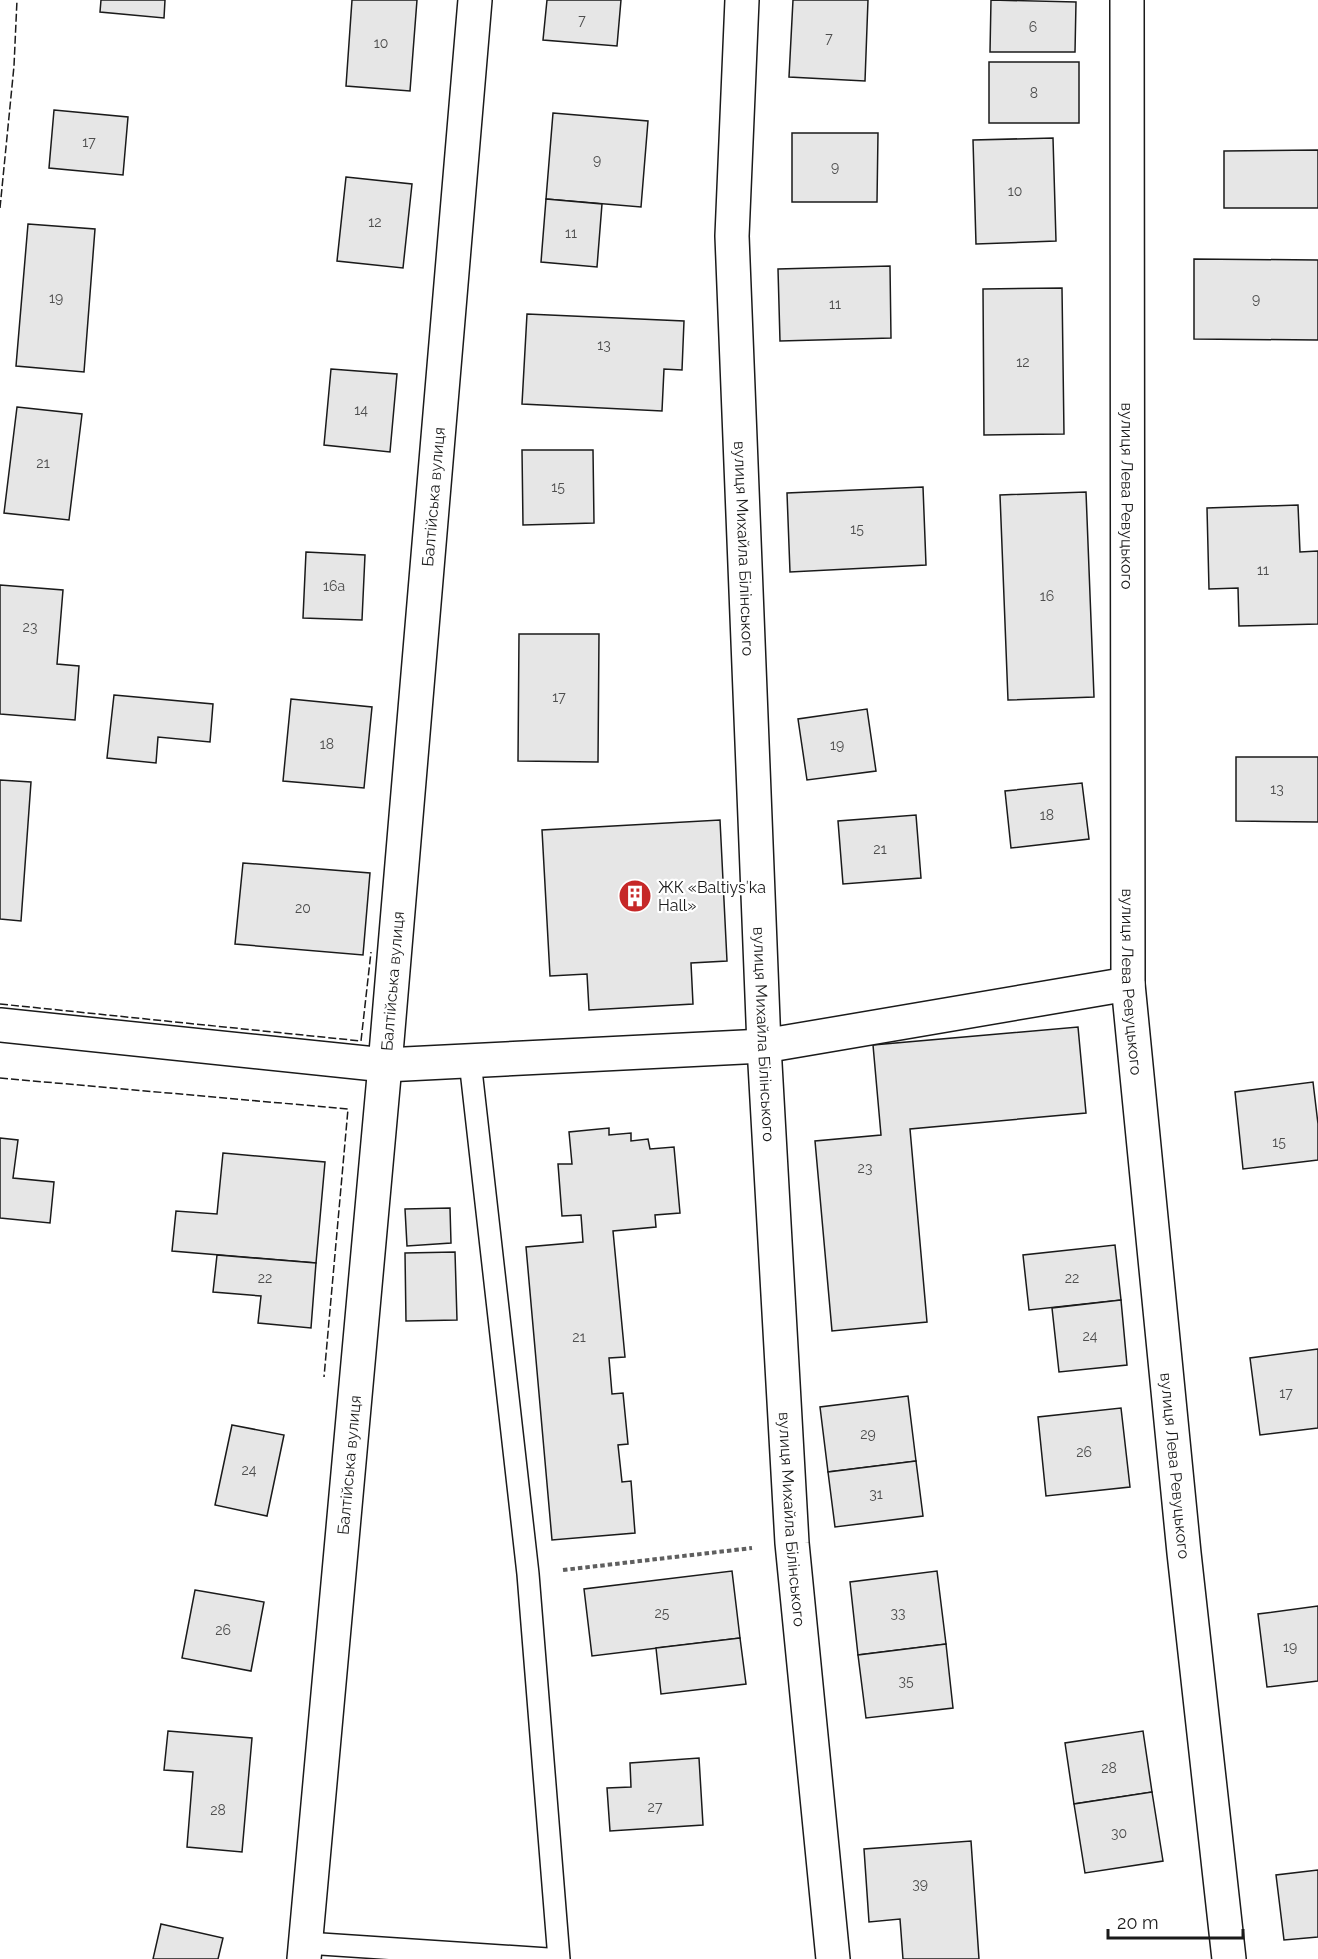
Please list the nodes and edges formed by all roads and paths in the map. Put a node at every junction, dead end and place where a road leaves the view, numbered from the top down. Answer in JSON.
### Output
{"nodes":[{"id":1,"x":475,"y":0,"type":"edge"},
{"id":2,"x":742,"y":0,"type":"edge"},
{"id":3,"x":1127,"y":0,"type":"edge"},
{"id":4,"x":1128,"y":984,"type":"junction"},
{"id":5,"x":0,"y":1025,"type":"edge"},
{"id":6,"x":764,"y":1046,"type":"junction"},
{"id":7,"x":470,"y":1061,"type":"junction"},
{"id":8,"x":385,"y":1065,"type":"junction"},
{"id":9,"x":792,"y":1543,"type":"junction"},
{"id":10,"x":528,"y":1574,"type":"junction"},
{"id":11,"x":305,"y":1951,"type":"edge"},
{"id":12,"x":548,"y":1959,"type":"edge"},
{"id":13,"x":559,"y":1959,"type":"edge"},
{"id":14,"x":833,"y":1959,"type":"edge"},
{"id":15,"x":1229,"y":1959,"type":"edge"}],
"edges":[{"from":1,"to":8,"type":"street","name":"Балтійська вулиця"},
{"from":2,"to":6,"type":"street","name":"вулиця Михайла Білінського"},
{"from":3,"to":4,"type":"street","name":"вулиця Лева Ревуцького"},
{"from":4,"to":6,"type":"street"},
{"from":4,"to":15,"type":"street","name":"вулиця Лева Ревуцького"},
{"from":5,"to":8,"type":"street"},
{"from":6,"to":7,"type":"street"},
{"from":6,"to":9,"type":"street","name":"вулиця Михайла Білінського"},
{"from":7,"to":8,"type":"street"},
{"from":7,"to":10,"type":"lane"},
{"from":8,"to":11,"type":"street","name":"Балтійська вулиця"},
{"from":9,"to":10,"type":"path"},
{"from":9,"to":14,"type":"street","name":"вулиця Михайла Білінського"},
{"from":10,"to":13,"type":"lane"},
{"from":11,"to":12,"type":"lane"}]}
